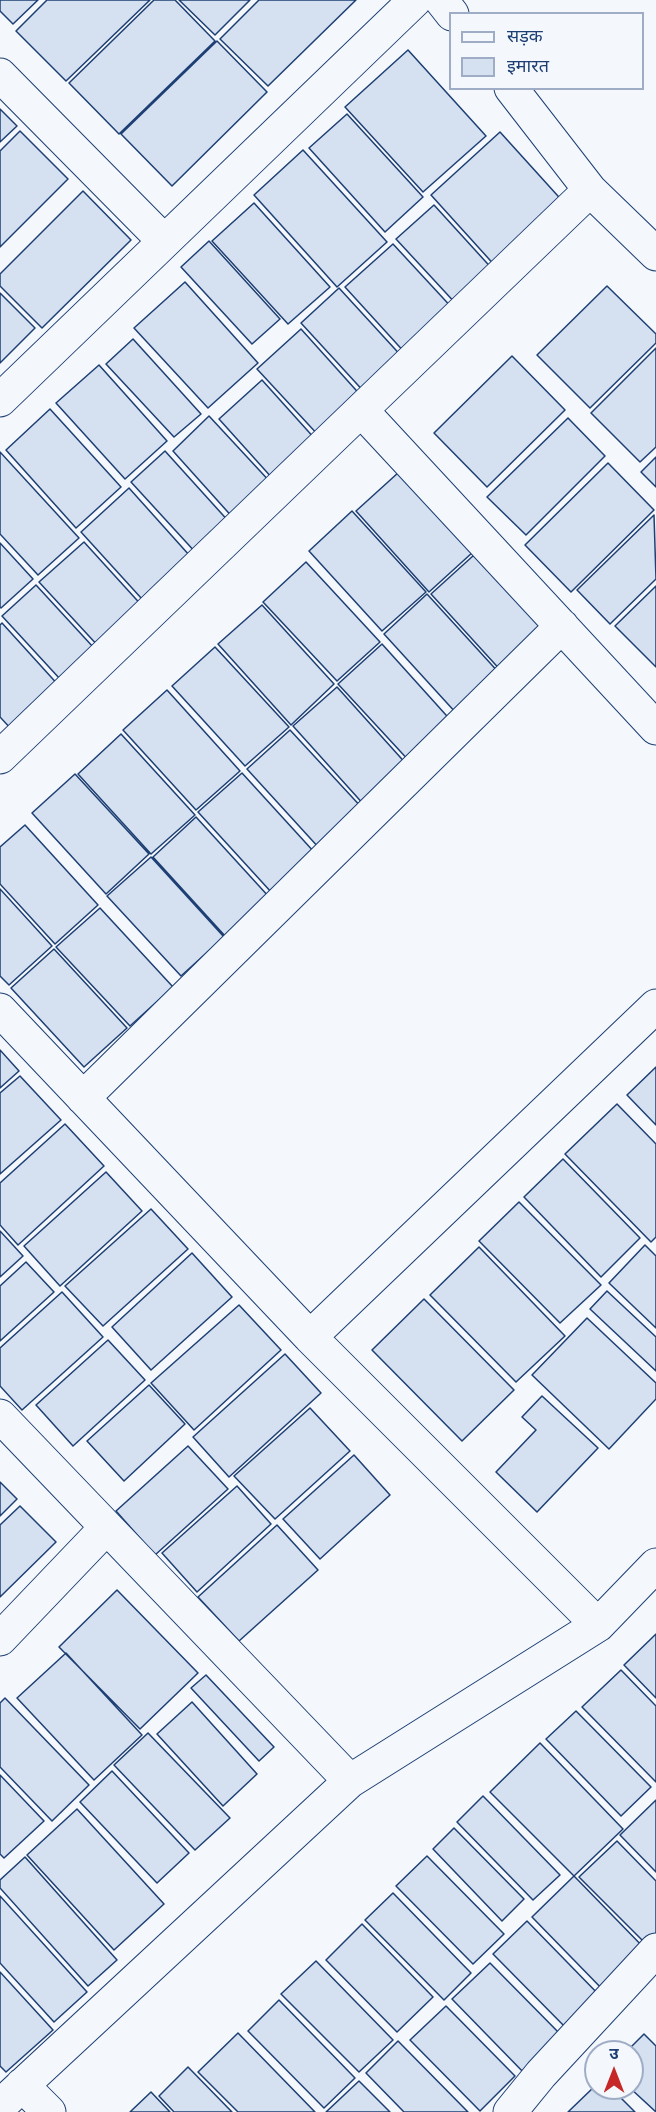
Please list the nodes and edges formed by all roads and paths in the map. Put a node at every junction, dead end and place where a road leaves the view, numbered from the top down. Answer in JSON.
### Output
{"nodes":[{"id":1,"x":415,"y":0,"type":"edge"},
{"id":2,"x":441,"y":0,"type":"edge"},
{"id":3,"x":450,"y":12,"type":"edge"},
{"id":4,"x":0,"y":75,"type":"edge"},
{"id":5,"x":513,"y":90,"type":"edge"},
{"id":6,"x":590,"y":190,"type":"junction"},
{"id":7,"x":165,"y":241,"type":"junction"},
{"id":8,"x":656,"y":254,"type":"edge"},
{"id":9,"x":0,"y":400,"type":"edge"},
{"id":10,"x":361,"y":410,"type":"junction"},
{"id":11,"x":562,"y":626,"type":"junction"},
{"id":12,"x":656,"y":728,"type":"edge"},
{"id":13,"x":0,"y":758,"type":"edge"},
{"id":14,"x":656,"y":1006,"type":"edge"},
{"id":15,"x":0,"y":1010,"type":"edge"},
{"id":16,"x":83,"y":1098,"type":"junction"},
{"id":17,"x":310,"y":1337,"type":"junction"},
{"id":18,"x":0,"y":1416,"type":"edge"},
{"id":19,"x":106,"y":1528,"type":"junction"},
{"id":20,"x":656,"y":1565,"type":"edge"},
{"id":21,"x":598,"y":1625,"type":"junction"},
{"id":22,"x":0,"y":1639,"type":"edge"},
{"id":23,"x":350,"y":1781,"type":"junction"},
{"id":24,"x":656,"y":1950,"type":"edge"},
{"id":25,"x":11,"y":2096,"type":"edge"},
{"id":26,"x":49,"y":2112,"type":"edge"},
{"id":27,"x":510,"y":2112,"type":"edge"}],
"edges":[{"from":1,"to":7,"type":"street"},
{"from":2,"to":3,"type":"street"},
{"from":4,"to":7,"type":"street"},
{"from":5,"to":6,"type":"street"},
{"from":6,"to":8,"type":"street"},
{"from":6,"to":10,"type":"street"},
{"from":7,"to":9,"type":"street"},
{"from":10,"to":11,"type":"street"},
{"from":10,"to":13,"type":"street"},
{"from":11,"to":12,"type":"street"},
{"from":11,"to":16,"type":"street"},
{"from":14,"to":17,"type":"street"},
{"from":15,"to":16,"type":"street"},
{"from":16,"to":17,"type":"street"},
{"from":17,"to":21,"type":"street"},
{"from":18,"to":19,"type":"street"},
{"from":19,"to":22,"type":"street"},
{"from":19,"to":23,"type":"street"},
{"from":20,"to":21,"type":"street"},
{"from":21,"to":23,"type":"street"},
{"from":23,"to":25,"type":"street"},
{"from":24,"to":27,"type":"street"},
{"from":25,"to":26,"type":"street"}]}
